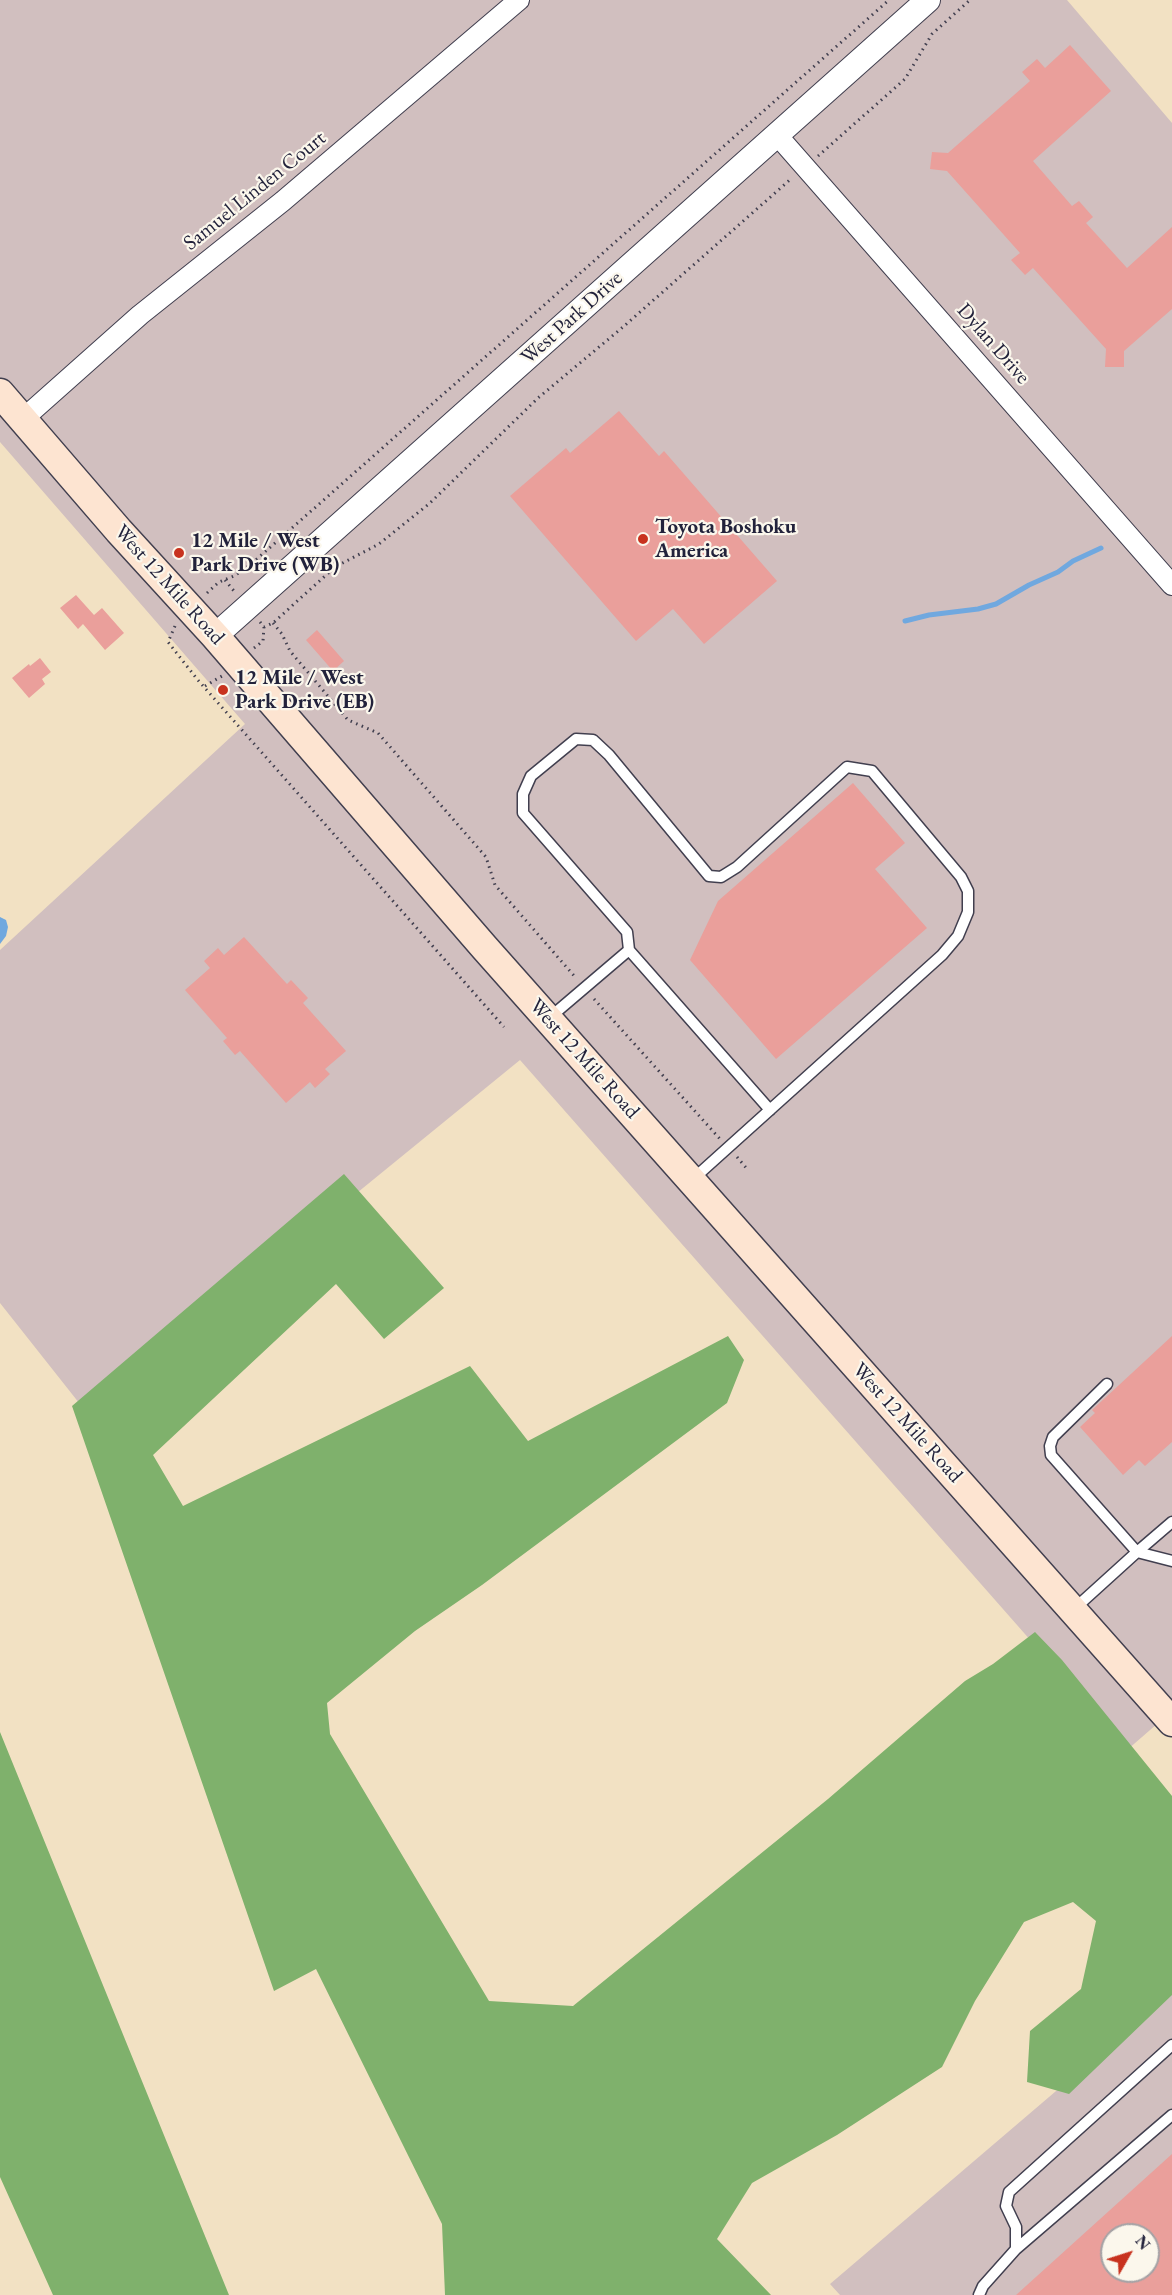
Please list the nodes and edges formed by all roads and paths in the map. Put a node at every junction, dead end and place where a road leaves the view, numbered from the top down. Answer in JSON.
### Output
{"nodes":[{"id":1,"x":519,"y":0,"type":"edge"},
{"id":2,"x":889,"y":0,"type":"edge"},
{"id":3,"x":928,"y":0,"type":"edge"},
{"id":4,"x":970,"y":0,"type":"edge"},
{"id":5,"x":777,"y":135,"type":"junction"},
{"id":6,"x":806,"y":167,"type":"junction"},
{"id":7,"x":0,"y":393,"type":"edge"},
{"id":8,"x":23,"y":419,"type":"junction"},
{"id":9,"x":225,"y":580,"type":"junction"},
{"id":10,"x":1172,"y":585,"type":"edge"},
{"id":11,"x":214,"y":586,"type":"dead end"},
{"id":12,"x":247,"y":607,"type":"junction"},
{"id":13,"x":273,"y":623,"type":"junction"},
{"id":14,"x":176,"y":625,"type":"dead end"},
{"id":15,"x":215,"y":636,"type":"junction"},
{"id":16,"x":218,"y":679,"type":"dead end"},
{"id":17,"x":204,"y":686,"type":"junction"},
{"id":18,"x":629,"y":950,"type":"junction"},
{"id":19,"x":585,"y":988,"type":"junction"},
{"id":20,"x":548,"y":1019,"type":"junction"},
{"id":21,"x":504,"y":1027,"type":"dead end"},
{"id":22,"x":770,"y":1110,"type":"junction"},
{"id":23,"x":728,"y":1148,"type":"junction"},
{"id":24,"x":748,"y":1170,"type":"dead end"},
{"id":25,"x":692,"y":1180,"type":"junction"},
{"id":26,"x":1107,"y":1383,"type":"dead end"},
{"id":27,"x":1172,"y":1522,"type":"edge"},
{"id":28,"x":1137,"y":1552,"type":"junction"},
{"id":29,"x":1172,"y":1561,"type":"edge"},
{"id":30,"x":1072,"y":1610,"type":"junction"},
{"id":31,"x":1172,"y":1722,"type":"edge"},
{"id":32,"x":1172,"y":2045,"type":"edge"},
{"id":33,"x":1172,"y":2115,"type":"edge"},
{"id":34,"x":1016,"y":2249,"type":"junction"},
{"id":35,"x":979,"y":2295,"type":"edge"}],
"edges":[{"from":1,"to":8,"type":"street","name":"Samuel Linden Court"},
{"from":2,"to":9,"type":"path"},
{"from":3,"to":5,"type":"street","name":"West Park Drive"},
{"from":4,"to":6,"type":"path"},
{"from":5,"to":6,"type":"street","name":"Dylan Drive"},
{"from":5,"to":12,"type":"street","name":"West Park Drive"},
{"from":6,"to":10,"type":"street","name":"Dylan Drive"},
{"from":6,"to":13,"type":"path"},
{"from":7,"to":8,"type":"main road","name":"West 12 Mile Road"},
{"from":8,"to":15,"type":"main road","name":"West 12 Mile Road"},
{"from":9,"to":11,"type":"path"},
{"from":9,"to":12,"type":"path"},
{"from":12,"to":13,"type":"path"},
{"from":12,"to":15,"type":"street","name":"West Park Drive"},
{"from":13,"to":19,"type":"path"},
{"from":14,"to":17,"type":"path"},
{"from":15,"to":20,"type":"main road","name":"West 12 Mile Road"},
{"from":16,"to":17,"type":"path"},
{"from":17,"to":21,"type":"path"},
{"from":18,"to":19,"type":"lane"},
{"from":18,"to":22,"type":"lane"},
{"from":18,"to":22,"type":"lane"},
{"from":19,"to":20,"type":"lane"},
{"from":19,"to":23,"type":"path"},
{"from":20,"to":25,"type":"main road","name":"West 12 Mile Road"},
{"from":22,"to":23,"type":"lane"},
{"from":23,"to":24,"type":"path"},
{"from":23,"to":25,"type":"lane"},
{"from":25,"to":30,"type":"main road","name":"West 12 Mile Road"},
{"from":26,"to":28,"type":"lane"},
{"from":27,"to":28,"type":"lane"},
{"from":28,"to":29,"type":"lane"},
{"from":28,"to":30,"type":"lane"},
{"from":30,"to":31,"type":"main road","name":"West 12 Mile Road"},
{"from":32,"to":34,"type":"lane"},
{"from":33,"to":34,"type":"lane"},
{"from":34,"to":35,"type":"lane"}]}
